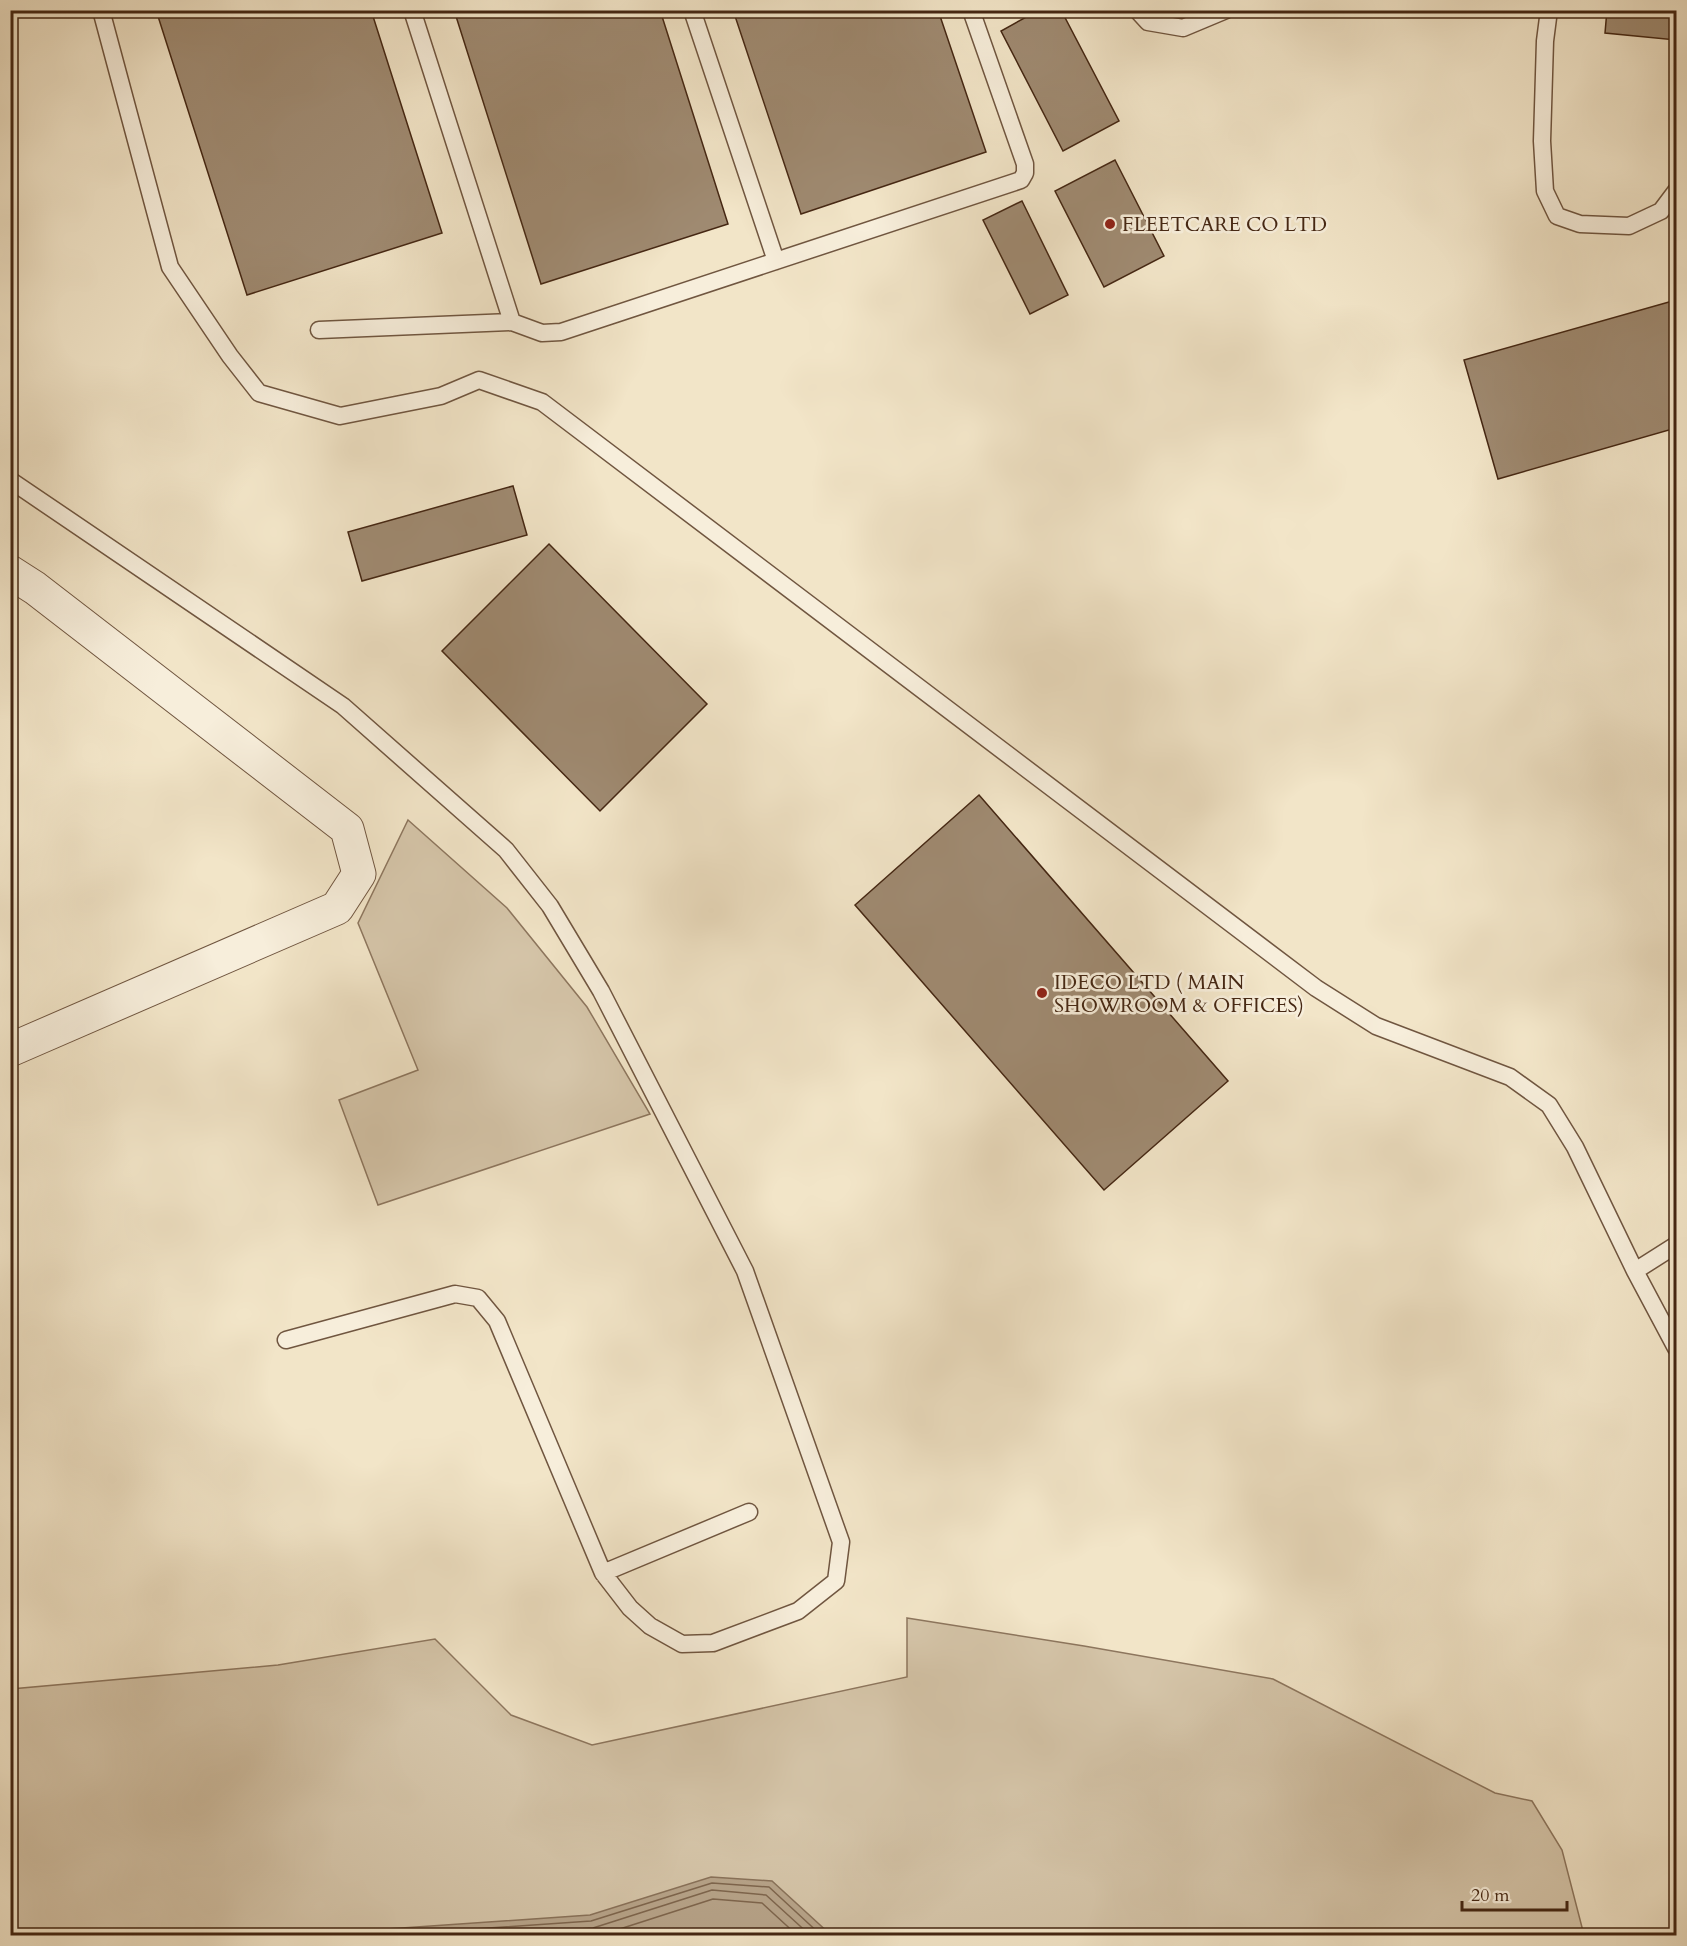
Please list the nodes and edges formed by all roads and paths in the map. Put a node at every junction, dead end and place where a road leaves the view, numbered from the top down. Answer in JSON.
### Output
{"nodes":[{"id":1,"x":100,"y":10,"type":"edge"},
{"id":2,"x":412,"y":10,"type":"edge"},
{"id":3,"x":692,"y":10,"type":"edge"},
{"id":4,"x":971,"y":10,"type":"edge"},
{"id":5,"x":1137,"y":10,"type":"edge"},
{"id":6,"x":1226,"y":10,"type":"edge"},
{"id":7,"x":1549,"y":10,"type":"edge"},
{"id":8,"x":1677,"y":190,"type":"edge"},
{"id":9,"x":776,"y":261,"type":"junction"},
{"id":10,"x":512,"y":322,"type":"junction"},
{"id":11,"x":319,"y":330,"type":"dead end"},
{"id":12,"x":10,"y":480,"type":"edge"},
{"id":13,"x":10,"y":572,"type":"edge"},
{"id":14,"x":10,"y":1050,"type":"edge"},
{"id":15,"x":1677,"y":1245,"type":"edge"},
{"id":16,"x":1635,"y":1271,"type":"junction"},
{"id":17,"x":286,"y":1340,"type":"dead end"},
{"id":18,"x":1677,"y":1348,"type":"edge"},
{"id":19,"x":749,"y":1512,"type":"dead end"},
{"id":20,"x":603,"y":1573,"type":"junction"}],
"edges":[{"from":1,"to":16,"type":"lane"},
{"from":2,"to":10,"type":"lane"},
{"from":3,"to":9,"type":"lane"},
{"from":4,"to":9,"type":"lane"},
{"from":5,"to":6,"type":"lane"},
{"from":7,"to":8,"type":"lane"},
{"from":9,"to":10,"type":"lane"},
{"from":10,"to":11,"type":"lane"},
{"from":12,"to":20,"type":"lane"},
{"from":13,"to":14,"type":"street"},
{"from":15,"to":16,"type":"lane"},
{"from":16,"to":18,"type":"lane"},
{"from":17,"to":20,"type":"lane"},
{"from":19,"to":20,"type":"lane"}]}
